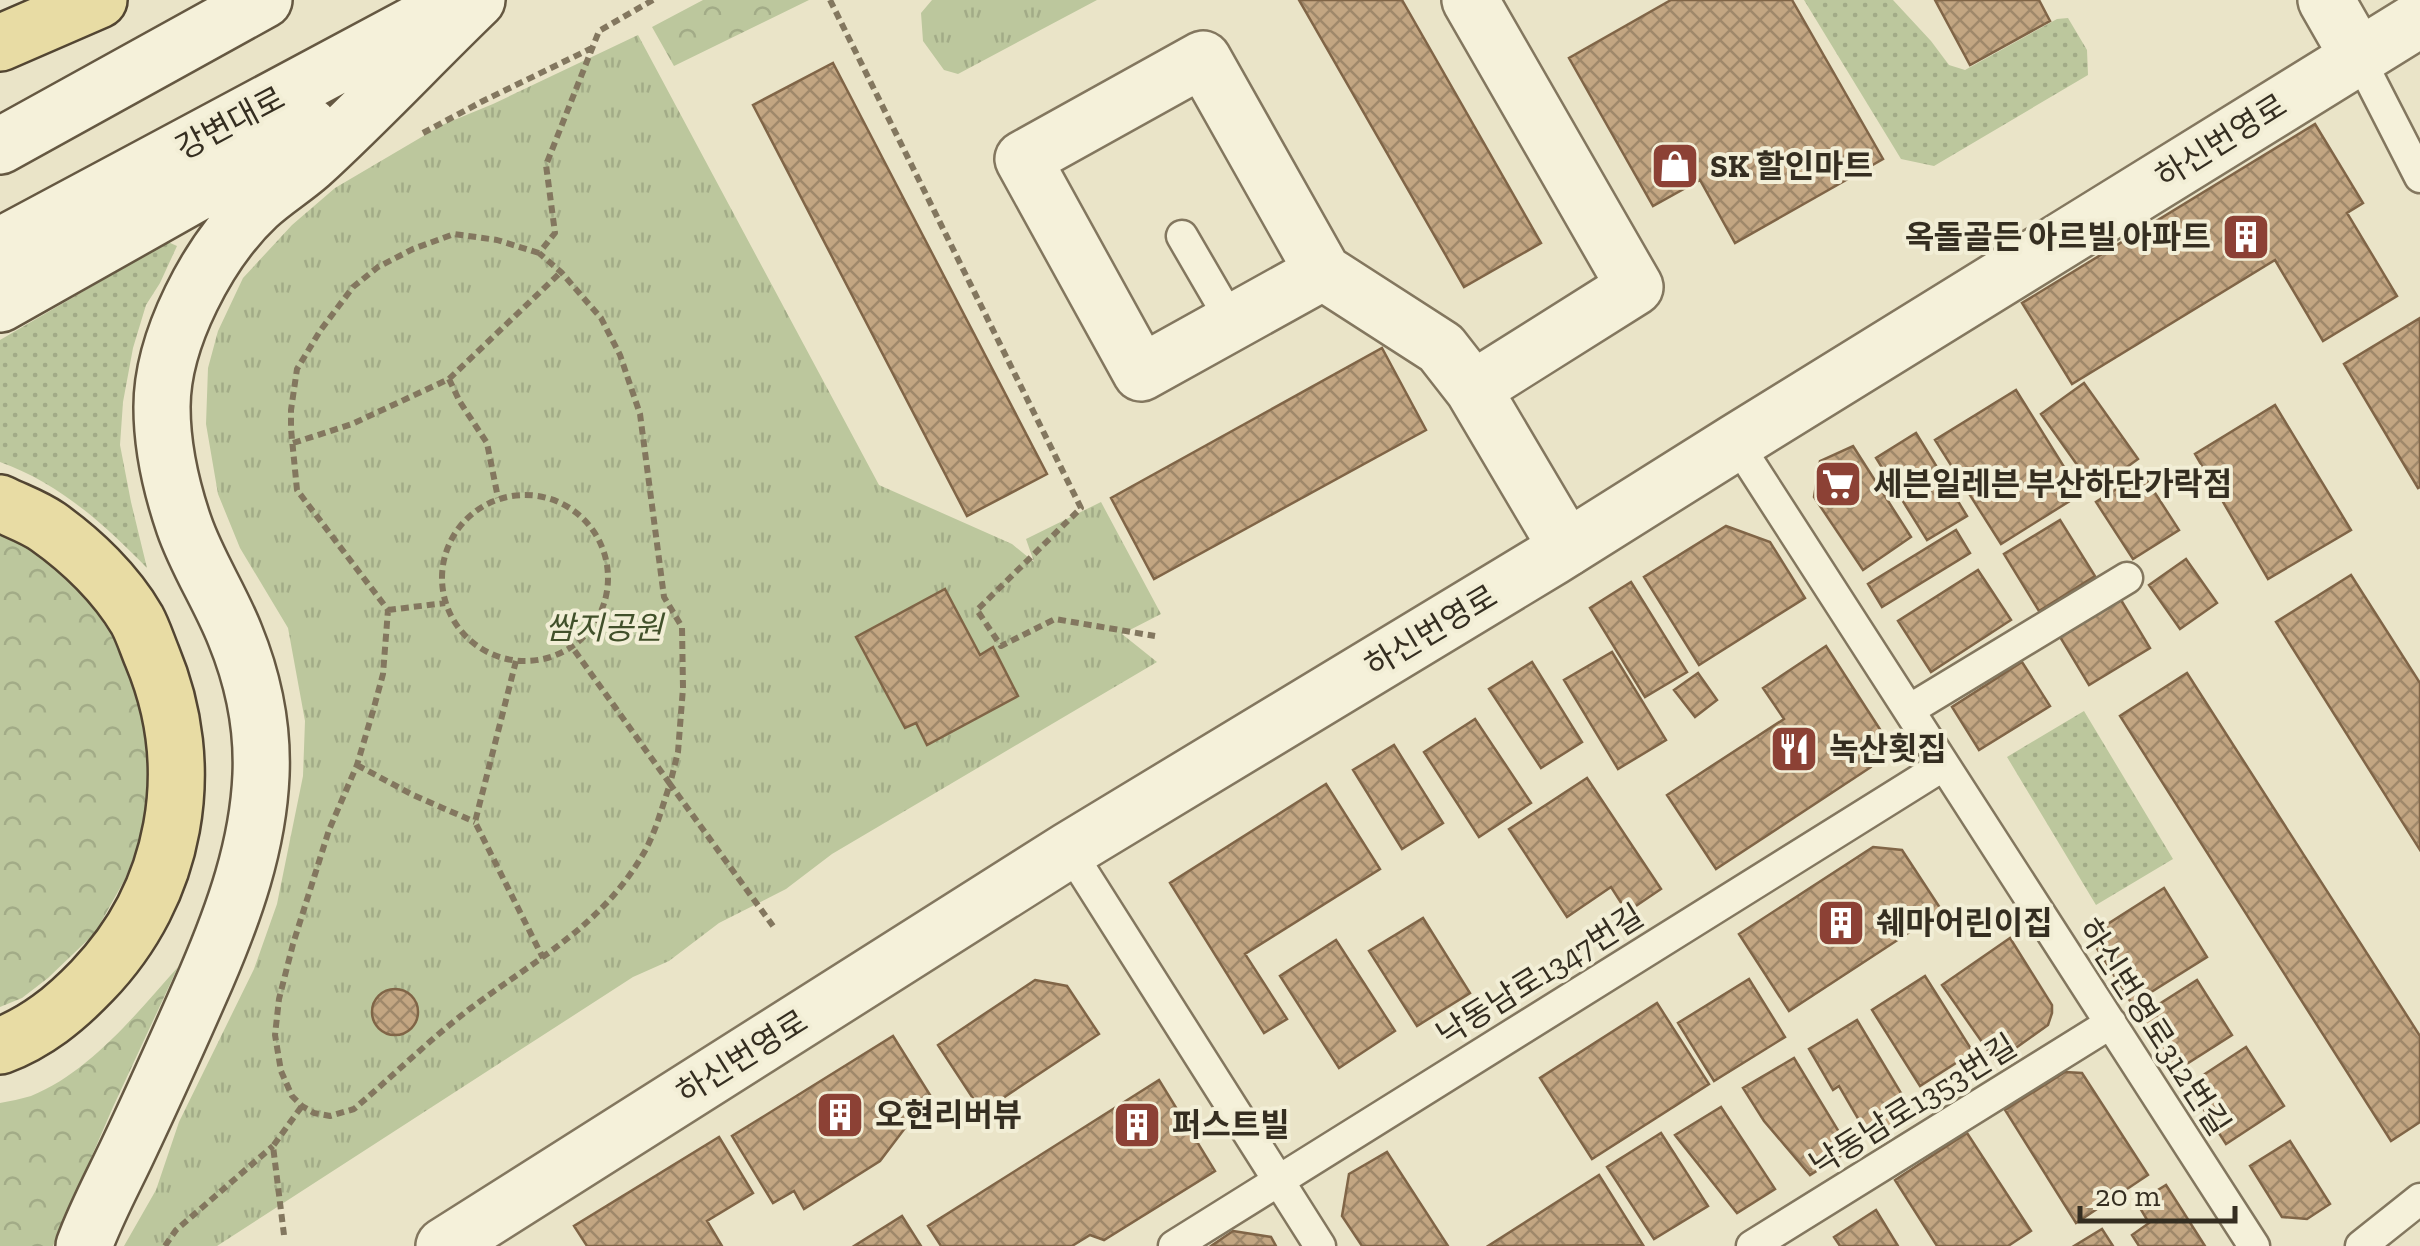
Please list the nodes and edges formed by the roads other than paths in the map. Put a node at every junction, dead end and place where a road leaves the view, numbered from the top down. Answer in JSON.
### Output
{"nodes":[{"id":1,"x":99,"y":0,"type":"edge"},
{"id":2,"x":264,"y":0,"type":"edge"},
{"id":3,"x":460,"y":0,"type":"edge"},
{"id":4,"x":475,"y":0,"type":"edge"},
{"id":5,"x":1470,"y":0,"type":"edge"},
{"id":6,"x":2326,"y":0,"type":"edge"},
{"id":7,"x":2420,"y":19,"type":"edge"},
{"id":8,"x":0,"y":43,"type":"edge"},
{"id":9,"x":2358,"y":56,"type":"junction"},
{"id":10,"x":0,"y":146,"type":"edge"},
{"id":11,"x":2420,"y":177,"type":"edge"},
{"id":12,"x":1182,"y":236,"type":"dead end"},
{"id":13,"x":0,"y":246,"type":"edge"},
{"id":14,"x":1322,"y":272,"type":"junction"},
{"id":15,"x":0,"y":304,"type":"edge"},
{"id":16,"x":1232,"y":322,"type":"junction"},
{"id":17,"x":1474,"y":389,"type":"junction"},
{"id":18,"x":1736,"y":442,"type":"junction"},
{"id":19,"x":0,"y":503,"type":"edge"},
{"id":20,"x":1568,"y":548,"type":"junction"},
{"id":21,"x":2127,"y":578,"type":"dead end"},
{"id":22,"x":1909,"y":710,"type":"junction"},
{"id":23,"x":1944,"y":764,"type":"junction"},
{"id":24,"x":1069,"y":850,"type":"junction"},
{"id":25,"x":2111,"y":1023,"type":"junction"},
{"id":26,"x":0,"y":1046,"type":"edge"},
{"id":27,"x":1278,"y":1181,"type":"junction"},
{"id":28,"x":2420,"y":1199,"type":"edge"},
{"id":29,"x":84,"y":1246,"type":"edge"},
{"id":30,"x":444,"y":1246,"type":"edge"},
{"id":31,"x":1174,"y":1246,"type":"edge"},
{"id":32,"x":1320,"y":1246,"type":"edge"},
{"id":33,"x":1752,"y":1246,"type":"edge"},
{"id":34,"x":2254,"y":1246,"type":"edge"},
{"id":35,"x":2361,"y":1246,"type":"edge"}],
"edges":[{"from":1,"to":8,"type":"main road"},
{"from":2,"to":10,"type":"street"},
{"from":3,"to":13,"type":"street","name":"강변대로"},
{"from":4,"to":15,"type":"street"},
{"from":4,"to":29,"type":"street"},
{"from":5,"to":17,"type":"street"},
{"from":6,"to":9,"type":"street"},
{"from":7,"to":9,"type":"street","name":"하신번영로"},
{"from":9,"to":11,"type":"lane"},
{"from":9,"to":18,"type":"street","name":"하신번영로"},
{"from":12,"to":16,"type":"lane"},
{"from":14,"to":16,"type":"street"},
{"from":14,"to":16,"type":"street"},
{"from":14,"to":17,"type":"street"},
{"from":17,"to":20,"type":"street"},
{"from":18,"to":20,"type":"street","name":"하신번영로"},
{"from":18,"to":22,"type":"lane","name":"하신번영로312번길"},
{"from":19,"to":26,"type":"main road"},
{"from":20,"to":24,"type":"street","name":"하신번영로"},
{"from":21,"to":22,"type":"lane"},
{"from":22,"to":23,"type":"lane","name":"하신번영로312번길"},
{"from":23,"to":25,"type":"lane","name":"하신번영로312번길"},
{"from":23,"to":27,"type":"lane","name":"낙동남로1347번길"},
{"from":24,"to":27,"type":"lane"},
{"from":24,"to":30,"type":"street","name":"하신번영로"},
{"from":25,"to":33,"type":"lane","name":"낙동남로1353번길"},
{"from":25,"to":34,"type":"lane","name":"하신번영로312번길"},
{"from":27,"to":31,"type":"lane","name":"낙동남로1347번길"},
{"from":27,"to":32,"type":"lane"},
{"from":28,"to":35,"type":"lane"}]}
